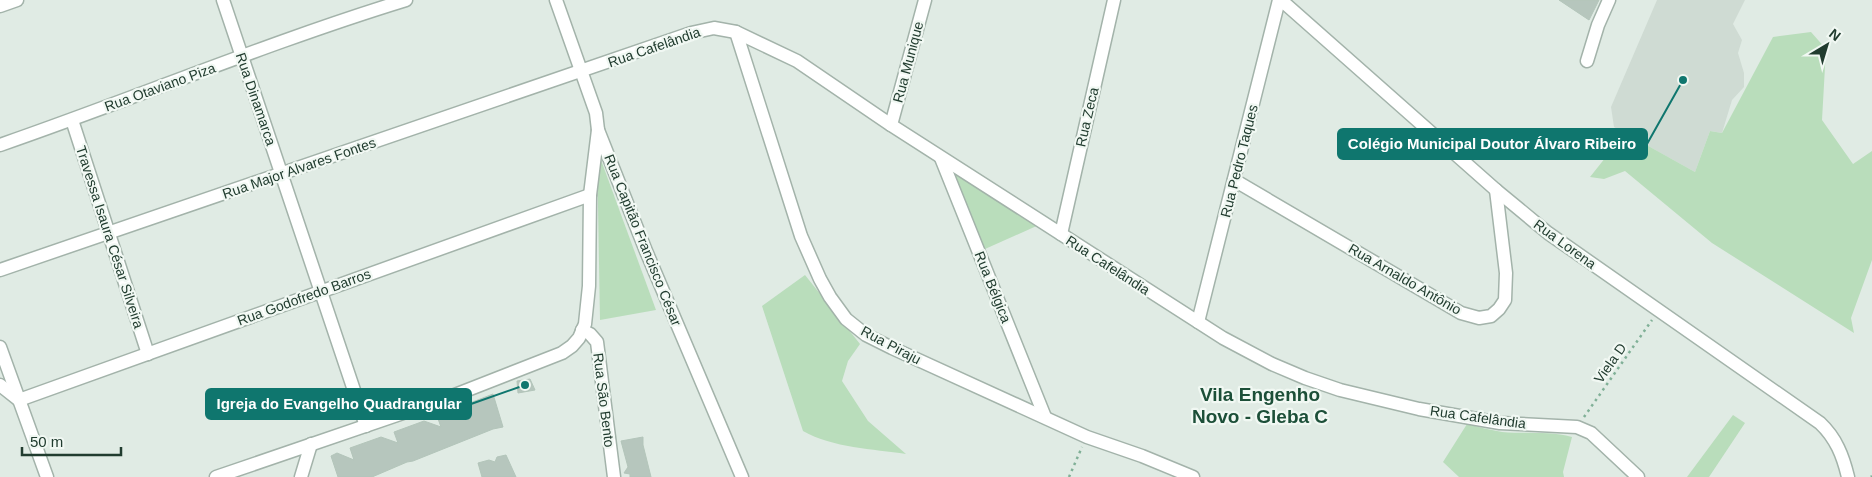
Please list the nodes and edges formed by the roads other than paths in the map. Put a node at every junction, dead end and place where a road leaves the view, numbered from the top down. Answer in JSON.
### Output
{"nodes":[{"id":1,"x":17,"y":0,"type":"edge"},
{"id":2,"x":223,"y":0,"type":"edge"},
{"id":3,"x":406,"y":0,"type":"edge"},
{"id":4,"x":556,"y":0,"type":"edge"},
{"id":5,"x":925,"y":0,"type":"edge"},
{"id":6,"x":1114,"y":0,"type":"edge"},
{"id":7,"x":1280,"y":0,"type":"edge"},
{"id":8,"x":1609,"y":0,"type":"edge"},
{"id":9,"x":0,"y":6,"type":"edge"},
{"id":10,"x":736,"y":32,"type":"junction"},
{"id":11,"x":242,"y":56,"type":"junction"},
{"id":12,"x":1587,"y":60,"type":"dead end"},
{"id":13,"x":598,"y":66,"type":"joint"},
{"id":14,"x":581,"y":72,"type":"junction"},
{"id":15,"x":72,"y":120,"type":"junction"},
{"id":16,"x":890,"y":125,"type":"junction"},
{"id":17,"x":598,"y":130,"type":"junction"},
{"id":18,"x":0,"y":145,"type":"edge"},
{"id":19,"x":942,"y":158,"type":"junction"},
{"id":20,"x":282,"y":174,"type":"junction"},
{"id":21,"x":1234,"y":180,"type":"junction"},
{"id":22,"x":1496,"y":190,"type":"junction"},
{"id":23,"x":590,"y":194,"type":"junction"},
{"id":24,"x":109,"y":233,"type":"junction"},
{"id":25,"x":1061,"y":234,"type":"junction"},
{"id":26,"x":0,"y":270,"type":"edge"},
{"id":27,"x":321,"y":291,"type":"junction"},
{"id":28,"x":1198,"y":322,"type":"junction"},
{"id":29,"x":582,"y":330,"type":"junction"},
{"id":30,"x":0,"y":347,"type":"edge"},
{"id":31,"x":148,"y":354,"type":"junction"},
{"id":32,"x":0,"y":384,"type":"edge"},
{"id":33,"x":19,"y":400,"type":"junction"},
{"id":34,"x":1045,"y":417,"type":"junction"},
{"id":35,"x":366,"y":426,"type":"junction"},
{"id":36,"x":311,"y":444,"type":"junction"},
{"id":37,"x":47,"y":477,"type":"edge"},
{"id":38,"x":216,"y":477,"type":"edge"},
{"id":39,"x":300,"y":477,"type":"edge"},
{"id":40,"x":614,"y":477,"type":"edge"},
{"id":41,"x":742,"y":477,"type":"edge"},
{"id":42,"x":1193,"y":477,"type":"edge"},
{"id":43,"x":1638,"y":477,"type":"edge"},
{"id":44,"x":1848,"y":477,"type":"edge"}],
"edges":[{"from":1,"to":9,"type":"street"},
{"from":2,"to":11,"type":"street","name":"Rua Dinamarca"},
{"from":3,"to":11,"type":"street","name":"Rua Otaviano Piza"},
{"from":4,"to":14,"type":"street","name":"Rua Capitão Francisco César"},
{"from":5,"to":16,"type":"street","name":"Rua Munique"},
{"from":6,"to":25,"type":"street","name":"Rua Zeca"},
{"from":7,"to":21,"type":"street","name":"Rua Pedro Taques"},
{"from":7,"to":22,"type":"street","name":"Rua Lorena"},
{"from":8,"to":12,"type":"street"},
{"from":10,"to":13,"type":"street","name":"Rua Cafelândia"},
{"from":10,"to":16,"type":"street","name":"Rua Cafelândia"},
{"from":10,"to":34,"type":"street","name":"Rua Piraju"},
{"from":11,"to":15,"type":"street","name":"Rua Otaviano Piza"},
{"from":11,"to":20,"type":"street","name":"Rua Dinamarca"},
{"from":13,"to":14,"type":"street","name":"Rua Major Alvares Fontes"},
{"from":14,"to":17,"type":"street","name":"Rua Capitão Francisco César"},
{"from":14,"to":20,"type":"street","name":"Rua Major Alvares Fontes"},
{"from":15,"to":18,"type":"street","name":"Rua Otaviano Piza"},
{"from":15,"to":24,"type":"street","name":"Travessa Isaura César Silveira"},
{"from":16,"to":19,"type":"street","name":"Rua Cafelândia"},
{"from":17,"to":23,"type":"street"},
{"from":17,"to":41,"type":"street","name":"Rua Capitão Francisco César"},
{"from":19,"to":25,"type":"street","name":"Rua Cafelândia"},
{"from":19,"to":34,"type":"street","name":"Rua Bélgica"},
{"from":20,"to":24,"type":"street","name":"Rua Major Alvares Fontes"},
{"from":20,"to":27,"type":"street","name":"Rua Dinamarca"},
{"from":21,"to":22,"type":"street","name":"Rua Arnaldo Antônio"},
{"from":21,"to":28,"type":"street","name":"Rua Pedro Taques"},
{"from":22,"to":44,"type":"street","name":"Rua Lorena"},
{"from":23,"to":27,"type":"street","name":"Rua Godofredo Barros"},
{"from":23,"to":29,"type":"street"},
{"from":24,"to":26,"type":"street","name":"Rua Major Alvares Fontes"},
{"from":24,"to":31,"type":"street","name":"Travessa Isaura César Silveira"},
{"from":25,"to":28,"type":"street","name":"Rua Cafelândia"},
{"from":27,"to":31,"type":"street","name":"Rua Godofredo Barros"},
{"from":27,"to":35,"type":"street","name":"Rua Dinamarca"},
{"from":28,"to":43,"type":"street","name":"Rua Cafelândia"},
{"from":29,"to":35,"type":"street"},
{"from":29,"to":40,"type":"street","name":"Rua São Bento"},
{"from":30,"to":33,"type":"street"},
{"from":31,"to":33,"type":"street","name":"Rua Godofredo Barros"},
{"from":32,"to":33,"type":"street"},
{"from":33,"to":37,"type":"street"},
{"from":34,"to":42,"type":"street","name":"Rua Piraju"},
{"from":35,"to":36,"type":"street"},
{"from":36,"to":38,"type":"street"},
{"from":36,"to":39,"type":"street"}]}
